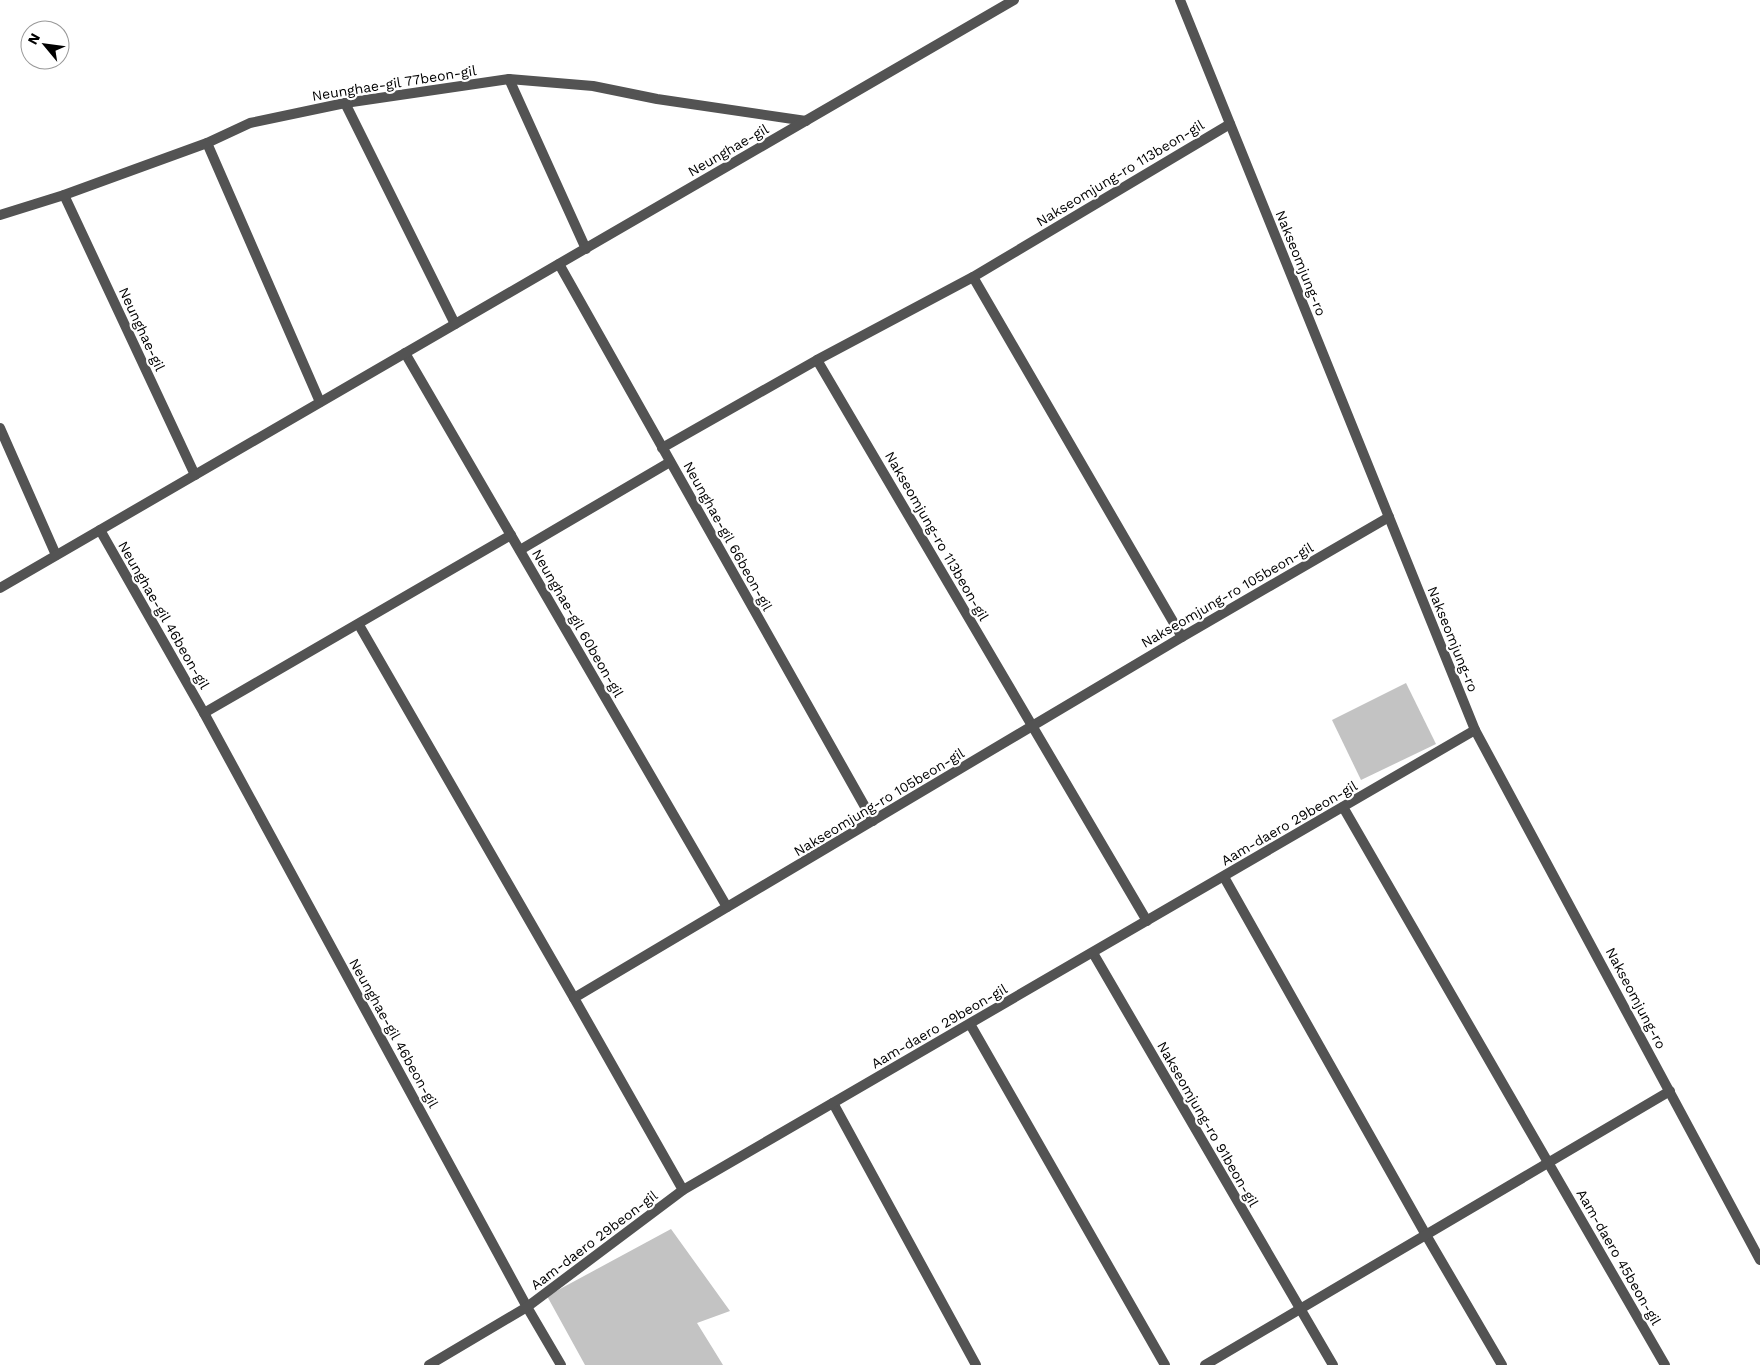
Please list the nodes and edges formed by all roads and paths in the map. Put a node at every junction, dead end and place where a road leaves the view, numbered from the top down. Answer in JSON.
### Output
{"nodes":[{"id":1,"x":1014,"y":0,"type":"edge"},
{"id":2,"x":1180,"y":0,"type":"edge"},
{"id":3,"x":510,"y":80,"type":"junction"},
{"id":4,"x":345,"y":102,"type":"junction"},
{"id":5,"x":806,"y":121,"type":"junction"},
{"id":6,"x":1230,"y":124,"type":"junction"},
{"id":7,"x":207,"y":143,"type":"junction"},
{"id":8,"x":64,"y":195,"type":"junction"},
{"id":9,"x":0,"y":215,"type":"edge"},
{"id":10,"x":586,"y":249,"type":"junction"},
{"id":11,"x":558,"y":264,"type":"junction"},
{"id":12,"x":972,"y":277,"type":"junction"},
{"id":13,"x":455,"y":324,"type":"junction"},
{"id":14,"x":405,"y":353,"type":"junction"},
{"id":15,"x":818,"y":360,"type":"junction"},
{"id":16,"x":320,"y":402,"type":"junction"},
{"id":17,"x":0,"y":428,"type":"edge"},
{"id":18,"x":662,"y":448,"type":"junction"},
{"id":19,"x":670,"y":462,"type":"junction"},
{"id":20,"x":195,"y":475,"type":"junction"},
{"id":21,"x":1389,"y":517,"type":"junction"},
{"id":22,"x":100,"y":530,"type":"junction"},
{"id":23,"x":511,"y":535,"type":"junction"},
{"id":24,"x":520,"y":550,"type":"junction"},
{"id":25,"x":56,"y":555,"type":"junction"},
{"id":26,"x":0,"y":588,"type":"edge"},
{"id":27,"x":358,"y":625,"type":"junction"},
{"id":28,"x":1182,"y":637,"type":"junction"},
{"id":29,"x":204,"y":713,"type":"junction"},
{"id":30,"x":1033,"y":726,"type":"junction"},
{"id":31,"x":1475,"y":730,"type":"junction"},
{"id":32,"x":1343,"y":807,"type":"junction"},
{"id":33,"x":874,"y":821,"type":"junction"},
{"id":34,"x":1224,"y":877,"type":"junction"},
{"id":35,"x":727,"y":907,"type":"junction"},
{"id":36,"x":1148,"y":921,"type":"junction"},
{"id":37,"x":1093,"y":952,"type":"junction"},
{"id":38,"x":574,"y":998,"type":"junction"},
{"id":39,"x":970,"y":1024,"type":"junction"},
{"id":40,"x":1670,"y":1091,"type":"junction"},
{"id":41,"x":833,"y":1103,"type":"junction"},
{"id":42,"x":1548,"y":1163,"type":"junction"},
{"id":43,"x":683,"y":1190,"type":"junction"},
{"id":44,"x":1426,"y":1235,"type":"junction"},
{"id":45,"x":1760,"y":1260,"type":"edge"},
{"id":46,"x":526,"y":1306,"type":"junction"},
{"id":47,"x":1300,"y":1309,"type":"junction"},
{"id":48,"x":430,"y":1365,"type":"edge"},
{"id":49,"x":561,"y":1365,"type":"edge"},
{"id":50,"x":976,"y":1365,"type":"edge"},
{"id":51,"x":1165,"y":1365,"type":"edge"},
{"id":52,"x":1205,"y":1365,"type":"edge"},
{"id":53,"x":1333,"y":1365,"type":"edge"},
{"id":54,"x":1502,"y":1365,"type":"edge"},
{"id":55,"x":1665,"y":1365,"type":"edge"}],
"edges":[{"from":1,"to":5,"type":"street","name":"Neunghae-gil"},
{"from":2,"to":6,"type":"street","name":"Nakseomjung-ro"},
{"from":3,"to":4,"type":"street","name":"Neunghae-gil 77beon-gil"},
{"from":3,"to":5,"type":"street","name":"Neunghae-gil 77beon-gil"},
{"from":3,"to":10,"type":"street"},
{"from":4,"to":7,"type":"street","name":"Neunghae-gil 77beon-gil"},
{"from":4,"to":13,"type":"street"},
{"from":5,"to":10,"type":"street","name":"Neunghae-gil"},
{"from":6,"to":12,"type":"street","name":"Nakseomjung-ro 113beon-gil"},
{"from":6,"to":21,"type":"street","name":"Nakseomjung-ro"},
{"from":7,"to":8,"type":"street","name":"Neunghae-gil 77beon-gil"},
{"from":7,"to":16,"type":"street"},
{"from":8,"to":9,"type":"street","name":"Neunghae-gil 77beon-gil"},
{"from":8,"to":20,"type":"street","name":"Neunghae-gil"},
{"from":10,"to":11,"type":"street","name":"Neunghae-gil"},
{"from":11,"to":13,"type":"street","name":"Neunghae-gil"},
{"from":11,"to":18,"type":"street","name":"Neunghae-gil 66beon-gil"},
{"from":12,"to":15,"type":"street","name":"Nakseomjung-ro 113beon-gil"},
{"from":12,"to":28,"type":"street"},
{"from":13,"to":14,"type":"street","name":"Neunghae-gil"},
{"from":14,"to":16,"type":"street","name":"Neunghae-gil"},
{"from":14,"to":23,"type":"street","name":"Neunghae-gil 60beon-gil"},
{"from":15,"to":18,"type":"street","name":"Nakseomjung-ro 113beon-gil"},
{"from":15,"to":30,"type":"street","name":"Nakseomjung-ro 113beon-gil"},
{"from":16,"to":20,"type":"street","name":"Neunghae-gil"},
{"from":17,"to":25,"type":"street"},
{"from":18,"to":19,"type":"street","name":"Neunghae-gil 66beon-gil"},
{"from":19,"to":24,"type":"street"},
{"from":19,"to":33,"type":"street","name":"Neunghae-gil 66beon-gil"},
{"from":20,"to":22,"type":"street","name":"Neunghae-gil"},
{"from":21,"to":28,"type":"street","name":"Nakseomjung-ro 105beon-gil"},
{"from":21,"to":31,"type":"street","name":"Nakseomjung-ro"},
{"from":22,"to":25,"type":"street","name":"Neunghae-gil"},
{"from":22,"to":29,"type":"street","name":"Neunghae-gil 46beon-gil"},
{"from":23,"to":24,"type":"street","name":"Neunghae-gil 60beon-gil"},
{"from":23,"to":27,"type":"street"},
{"from":24,"to":35,"type":"street","name":"Neunghae-gil 60beon-gil"},
{"from":25,"to":26,"type":"street","name":"Neunghae-gil"},
{"from":27,"to":29,"type":"street"},
{"from":27,"to":38,"type":"street"},
{"from":28,"to":30,"type":"street","name":"Nakseomjung-ro 105beon-gil"},
{"from":29,"to":46,"type":"street","name":"Neunghae-gil 46beon-gil"},
{"from":30,"to":33,"type":"street","name":"Nakseomjung-ro 105beon-gil"},
{"from":30,"to":36,"type":"street","name":"Nakseomjung-ro 113beon-gil"},
{"from":31,"to":32,"type":"street","name":"Aam-daero 29beon-gil"},
{"from":31,"to":40,"type":"street","name":"Nakseomjung-ro"},
{"from":32,"to":34,"type":"street","name":"Aam-daero 29beon-gil"},
{"from":32,"to":42,"type":"street"},
{"from":33,"to":35,"type":"street","name":"Nakseomjung-ro 105beon-gil"},
{"from":34,"to":36,"type":"street","name":"Aam-daero 29beon-gil"},
{"from":34,"to":44,"type":"street"},
{"from":35,"to":38,"type":"street","name":"Nakseomjung-ro 105beon-gil"},
{"from":36,"to":37,"type":"street","name":"Aam-daero 29beon-gil"},
{"from":37,"to":39,"type":"street","name":"Aam-daero 29beon-gil"},
{"from":37,"to":47,"type":"street","name":"Nakseomjung-ro 91beon-gil"},
{"from":38,"to":43,"type":"street"},
{"from":39,"to":41,"type":"street","name":"Aam-daero 29beon-gil"},
{"from":39,"to":51,"type":"street"},
{"from":40,"to":42,"type":"street"},
{"from":40,"to":45,"type":"street","name":"Nakseomjung-ro"},
{"from":41,"to":43,"type":"street","name":"Aam-daero 29beon-gil"},
{"from":41,"to":50,"type":"street"},
{"from":42,"to":44,"type":"street"},
{"from":42,"to":55,"type":"street","name":"Aam-daero 45beon-gil"},
{"from":43,"to":46,"type":"street","name":"Aam-daero 29beon-gil"},
{"from":44,"to":47,"type":"street"},
{"from":44,"to":54,"type":"street"},
{"from":46,"to":48,"type":"street","name":"Aam-daero 29beon-gil"},
{"from":46,"to":49,"type":"street","name":"Neunghae-gil 46beon-gil"},
{"from":47,"to":52,"type":"street"},
{"from":47,"to":53,"type":"street"}]}
